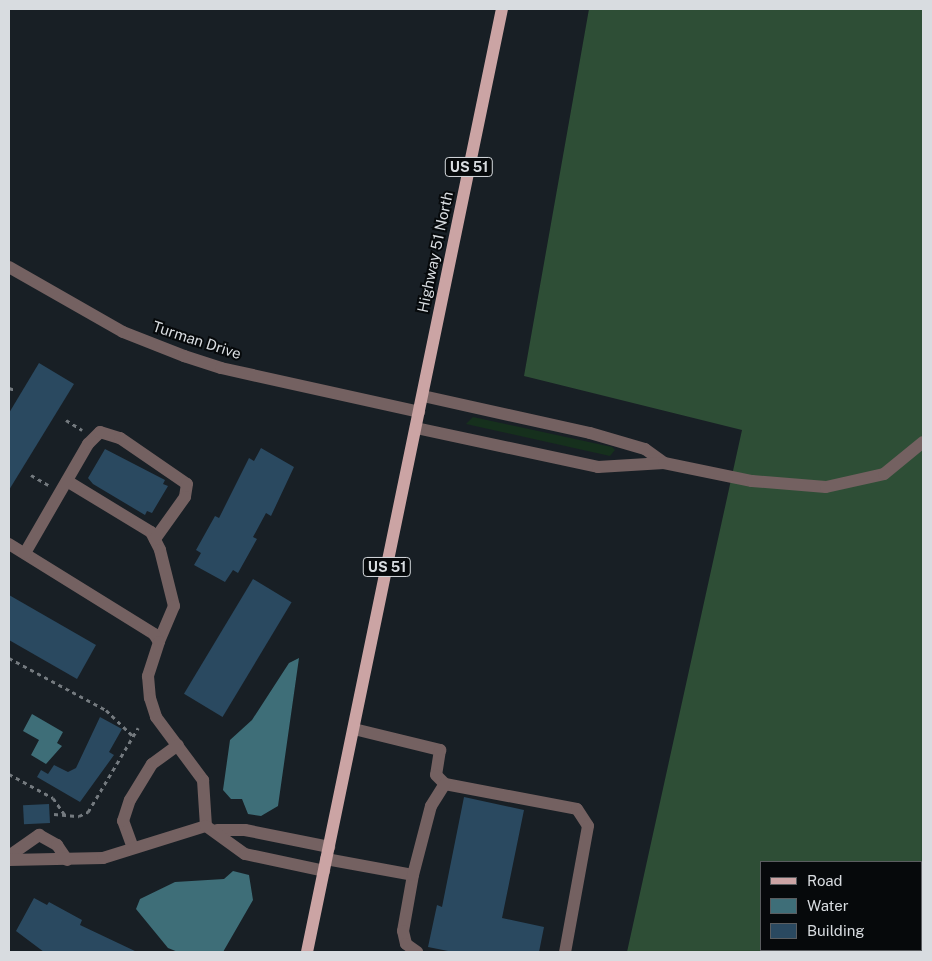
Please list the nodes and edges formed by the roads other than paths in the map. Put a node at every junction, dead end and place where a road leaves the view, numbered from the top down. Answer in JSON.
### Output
{"nodes":[{"id":1,"x":502,"y":9,"type":"edge"},
{"id":2,"x":9,"y":267,"type":"edge"},
{"id":3,"x":423,"y":396,"type":"junction"},
{"id":4,"x":419,"y":412,"type":"junction"},
{"id":5,"x":416,"y":428,"type":"junction"},
{"id":6,"x":923,"y":442,"type":"edge"},
{"id":7,"x":664,"y":463,"type":"junction"},
{"id":8,"x":67,"y":482,"type":"junction"},
{"id":9,"x":154,"y":539,"type":"junction"},
{"id":10,"x":9,"y":544,"type":"edge"},
{"id":11,"x":25,"y":553,"type":"junction"},
{"id":12,"x":159,"y":642,"type":"junction"},
{"id":13,"x":354,"y":729,"type":"junction"},
{"id":14,"x":178,"y":745,"type":"junction"},
{"id":15,"x":445,"y":784,"type":"junction"},
{"id":16,"x":212,"y":828,"type":"junction"},
{"id":17,"x":133,"y":848,"type":"junction"},
{"id":18,"x":9,"y":856,"type":"edge"},
{"id":19,"x":326,"y":859,"type":"junction"},
{"id":20,"x":9,"y":860,"type":"edge"},
{"id":21,"x":67,"y":860,"type":"junction"},
{"id":22,"x":413,"y":875,"type":"junction"},
{"id":23,"x":307,"y":952,"type":"edge"},
{"id":24,"x":417,"y":952,"type":"edge"},
{"id":25,"x":565,"y":952,"type":"edge"}],
"edges":[{"from":1,"to":3,"type":"main road","name":"Highway 51 North","number":"US 51"},
{"from":2,"to":4,"type":"street","name":"Turman Drive"},
{"from":3,"to":4,"type":"main road","number":"US 51"},
{"from":3,"to":7,"type":"street"},
{"from":4,"to":5,"type":"main road","number":"US 51"},
{"from":5,"to":7,"type":"street"},
{"from":5,"to":13,"type":"main road","number":"US 51"},
{"from":6,"to":7,"type":"street"},
{"from":8,"to":9,"type":"street"},
{"from":8,"to":9,"type":"street"},
{"from":8,"to":11,"type":"street"},
{"from":9,"to":12,"type":"street"},
{"from":10,"to":11,"type":"street"},
{"from":11,"to":12,"type":"street"},
{"from":12,"to":14,"type":"street"},
{"from":13,"to":15,"type":"street"},
{"from":13,"to":19,"type":"main road","number":"US 51"},
{"from":14,"to":16,"type":"street"},
{"from":14,"to":17,"type":"street"},
{"from":15,"to":22,"type":"street"},
{"from":15,"to":25,"type":"street"},
{"from":16,"to":17,"type":"street"},
{"from":16,"to":19,"type":"street"},
{"from":16,"to":19,"type":"street"},
{"from":17,"to":21,"type":"street"},
{"from":18,"to":21,"type":"street"},
{"from":19,"to":22,"type":"street"},
{"from":19,"to":23,"type":"main road","number":"US 51"},
{"from":20,"to":21,"type":"street"},
{"from":22,"to":24,"type":"street"}]}
